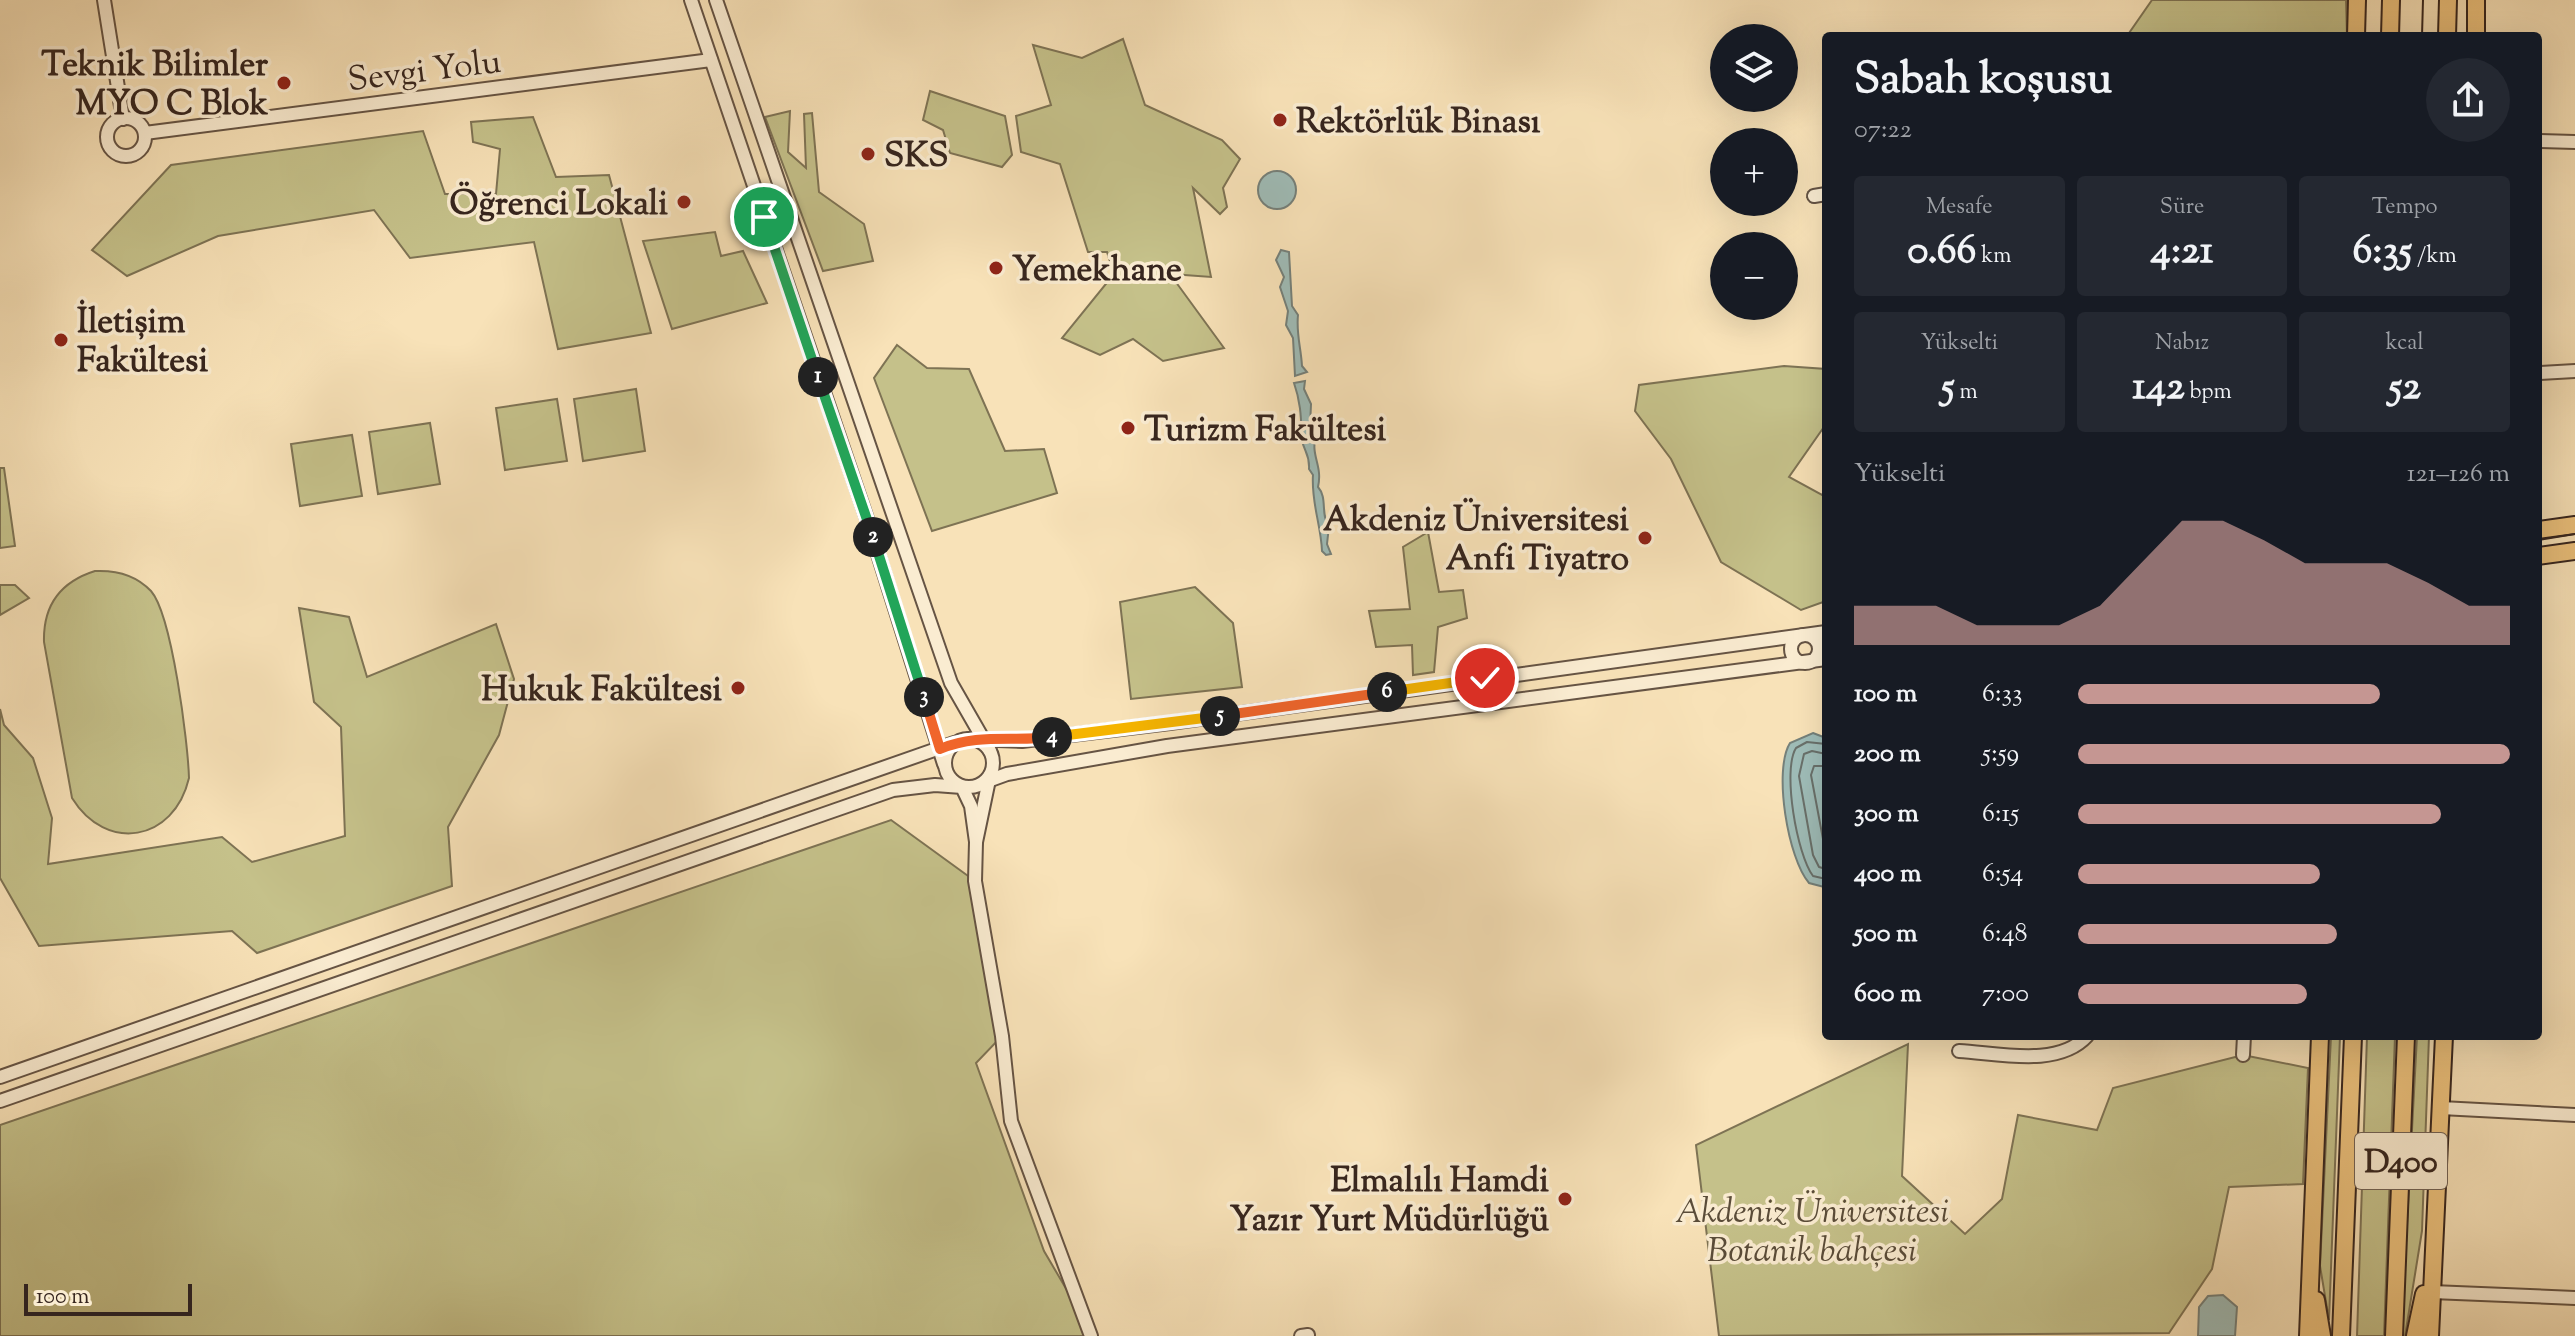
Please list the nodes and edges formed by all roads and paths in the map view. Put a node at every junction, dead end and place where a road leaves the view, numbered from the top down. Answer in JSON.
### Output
{"nodes":[{"id":1,"x":104,"y":0,"type":"edge"},
{"id":2,"x":691,"y":0,"type":"edge"},
{"id":3,"x":716,"y":0,"type":"edge"},
{"id":4,"x":2357,"y":0,"type":"edge"},
{"id":5,"x":2391,"y":0,"type":"edge"},
{"id":6,"x":2448,"y":0,"type":"edge"},
{"id":7,"x":2476,"y":0,"type":"edge"},
{"id":8,"x":2356,"y":32,"type":"edge"},
{"id":9,"x":2390,"y":32,"type":"edge"},
{"id":10,"x":2447,"y":32,"type":"edge"},
{"id":11,"x":2476,"y":32,"type":"edge"},
{"id":12,"x":711,"y":60,"type":"junction"},
{"id":13,"x":123,"y":119,"type":"junction"},
{"id":14,"x":145,"y":133,"type":"junction"},
{"id":15,"x":2542,"y":141,"type":"edge"},
{"id":16,"x":2575,"y":142,"type":"edge"},
{"id":17,"x":2575,"y":371,"type":"edge"},
{"id":18,"x":2542,"y":373,"type":"edge"},
{"id":19,"x":2575,"y":525,"type":"edge"},
{"id":20,"x":2542,"y":529,"type":"edge"},
{"id":21,"x":2575,"y":551,"type":"edge"},
{"id":22,"x":2542,"y":555,"type":"edge"},
{"id":23,"x":1822,"y":633,"type":"edge"},
{"id":24,"x":1803,"y":635,"type":"junction"},
{"id":25,"x":1822,"y":660,"type":"edge"},
{"id":26,"x":1808,"y":662,"type":"junction"},
{"id":27,"x":984,"y":737,"type":"junction"},
{"id":28,"x":969,"y":739,"type":"junction"},
{"id":29,"x":954,"y":743,"type":"junction"},
{"id":30,"x":940,"y":749,"type":"junction"},
{"id":31,"x":990,"y":751,"type":"junction"},
{"id":32,"x":944,"y":764,"type":"junction"},
{"id":33,"x":988,"y":779,"type":"junction"},
{"id":34,"x":962,"y":787,"type":"junction"},
{"id":35,"x":976,"y":842,"type":"junction"},
{"id":36,"x":2083,"y":1040,"type":"edge"},
{"id":37,"x":2244,"y":1040,"type":"edge"},
{"id":38,"x":2320,"y":1040,"type":"edge"},
{"id":39,"x":2353,"y":1040,"type":"edge"},
{"id":40,"x":2406,"y":1040,"type":"edge"},
{"id":41,"x":2444,"y":1040,"type":"edge"},
{"id":42,"x":1959,"y":1051,"type":"dead end"},
{"id":43,"x":2243,"y":1055,"type":"dead end"},
{"id":44,"x":0,"y":1077,"type":"edge"},
{"id":45,"x":0,"y":1101,"type":"edge"},
{"id":46,"x":2441,"y":1108,"type":"junction"},
{"id":47,"x":2575,"y":1115,"type":"edge"},
{"id":48,"x":2434,"y":1250,"type":"junction"},
{"id":49,"x":2311,"y":1271,"type":"junction"},
{"id":50,"x":2432,"y":1292,"type":"junction"},
{"id":51,"x":2575,"y":1298,"type":"edge"},
{"id":52,"x":1308,"y":1335,"type":"edge"},
{"id":53,"x":1091,"y":1336,"type":"edge"},
{"id":54,"x":1301,"y":1336,"type":"edge"},
{"id":55,"x":2308,"y":1336,"type":"edge"},
{"id":56,"x":2322,"y":1336,"type":"edge"},
{"id":57,"x":2341,"y":1336,"type":"edge"},
{"id":58,"x":2394,"y":1336,"type":"edge"},
{"id":59,"x":2415,"y":1336,"type":"edge"},
{"id":60,"x":2430,"y":1336,"type":"edge"}],
"edges":[{"from":1,"to":13,"type":"street"},
{"from":2,"to":12,"type":"street"},
{"from":3,"to":27,"type":"street"},
{"from":4,"to":8,"type":"main road"},
{"from":5,"to":9,"type":"main road"},
{"from":6,"to":10,"type":"main road"},
{"from":7,"to":11,"type":"main road"},
{"from":12,"to":14,"type":"street","name":"Sevgi Yolu"},
{"from":12,"to":30,"type":"street"},
{"from":13,"to":14,"type":"street"},
{"from":13,"to":14,"type":"street"},
{"from":15,"to":16,"type":"street"},
{"from":17,"to":18,"type":"street"},
{"from":19,"to":20,"type":"main road"},
{"from":21,"to":22,"type":"main road"},
{"from":23,"to":24,"type":"street"},
{"from":24,"to":26,"type":"street"},
{"from":24,"to":26,"type":"street"},
{"from":24,"to":27,"type":"street"},
{"from":25,"to":26,"type":"street"},
{"from":26,"to":33,"type":"street"},
{"from":27,"to":28,"type":"street"},
{"from":27,"to":31,"type":"street"},
{"from":28,"to":29,"type":"street"},
{"from":28,"to":31,"type":"street"},
{"from":29,"to":30,"type":"street"},
{"from":29,"to":32,"type":"street"},
{"from":30,"to":32,"type":"street"},
{"from":30,"to":44,"type":"street"},
{"from":31,"to":33,"type":"street"},
{"from":32,"to":34,"type":"street"},
{"from":33,"to":34,"type":"street"},
{"from":33,"to":35,"type":"street"},
{"from":34,"to":35,"type":"street"},
{"from":34,"to":45,"type":"street"},
{"from":35,"to":53,"type":"street"},
{"from":36,"to":42,"type":"street"},
{"from":37,"to":43,"type":"street"},
{"from":38,"to":49,"type":"main road"},
{"from":39,"to":57,"type":"main road"},
{"from":40,"to":58,"type":"main road","number":"D400"},
{"from":41,"to":46,"type":"main road"},
{"from":46,"to":47,"type":"street"},
{"from":46,"to":48,"type":"main road"},
{"from":48,"to":50,"type":"main road"},
{"from":48,"to":59,"type":"main road"},
{"from":49,"to":55,"type":"main road"},
{"from":49,"to":56,"type":"main road"},
{"from":50,"to":51,"type":"street"},
{"from":50,"to":60,"type":"main road"},
{"from":52,"to":54,"type":"street"}]}
